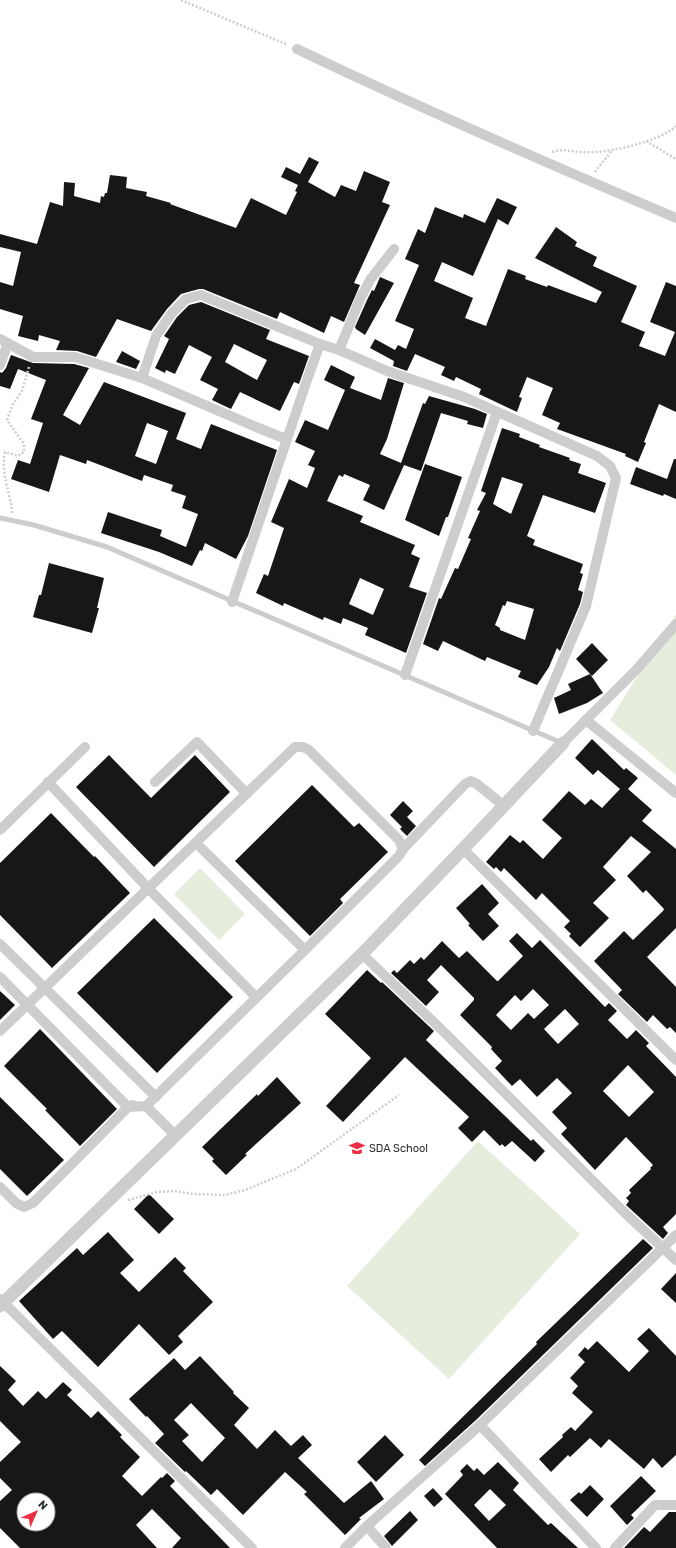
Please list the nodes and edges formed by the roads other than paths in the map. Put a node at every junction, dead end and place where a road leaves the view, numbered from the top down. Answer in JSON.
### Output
{"nodes":[{"id":1,"x":297,"y":49,"type":"dead end"},
{"id":2,"x":676,"y":218,"type":"edge"},
{"id":3,"x":394,"y":249,"type":"dead end"},
{"id":4,"x":4,"y":341,"type":"edge"},
{"id":5,"x":320,"y":344,"type":"junction"},
{"id":6,"x":339,"y":350,"type":"junction"},
{"id":7,"x":0,"y":365,"type":"edge"},
{"id":8,"x":142,"y":378,"type":"junction"},
{"id":9,"x":497,"y":412,"type":"junction"},
{"id":10,"x":286,"y":439,"type":"junction"},
{"id":11,"x":0,"y":518,"type":"edge"},
{"id":12,"x":232,"y":602,"type":"junction"},
{"id":13,"x":676,"y":624,"type":"edge"},
{"id":14,"x":405,"y":675,"type":"junction"},
{"id":15,"x":586,"y":720,"type":"junction"},
{"id":16,"x":533,"y":731,"type":"junction"},
{"id":17,"x":563,"y":743,"type":"junction"},
{"id":18,"x":85,"y":747,"type":"dead end"},
{"id":19,"x":48,"y":782,"type":"junction"},
{"id":20,"x":155,"y":782,"type":"dead end"},
{"id":21,"x":676,"y":792,"type":"edge"},
{"id":22,"x":247,"y":794,"type":"junction"},
{"id":23,"x":504,"y":806,"type":"junction"},
{"id":24,"x":0,"y":830,"type":"edge"},
{"id":25,"x":196,"y":843,"type":"junction"},
{"id":26,"x":403,"y":849,"type":"junction"},
{"id":27,"x":463,"y":849,"type":"junction"},
{"id":28,"x":148,"y":888,"type":"junction"},
{"id":29,"x":0,"y":944,"type":"edge"},
{"id":30,"x":305,"y":950,"type":"junction"},
{"id":31,"x":362,"y":954,"type":"junction"},
{"id":32,"x":0,"y":977,"type":"edge"},
{"id":33,"x":44,"y":987,"type":"junction"},
{"id":34,"x":256,"y":997,"type":"junction"},
{"id":35,"x":27,"y":1004,"type":"junction"},
{"id":36,"x":0,"y":1031,"type":"edge"},
{"id":37,"x":676,"y":1060,"type":"edge"},
{"id":38,"x":156,"y":1096,"type":"junction"},
{"id":39,"x":146,"y":1106,"type":"junction"},
{"id":40,"x":128,"y":1107,"type":"junction"},
{"id":41,"x":175,"y":1135,"type":"junction"},
{"id":42,"x":0,"y":1187,"type":"edge"},
{"id":43,"x":676,"y":1234,"type":"edge"},
{"id":44,"x":663,"y":1248,"type":"junction"},
{"id":45,"x":676,"y":1260,"type":"edge"},
{"id":46,"x":1,"y":1303,"type":"edge"},
{"id":47,"x":480,"y":1425,"type":"junction"},
{"id":48,"x":676,"y":1505,"type":"edge"},
{"id":49,"x":367,"y":1526,"type":"junction"},
{"id":50,"x":252,"y":1548,"type":"edge"},
{"id":51,"x":345,"y":1548,"type":"edge"},
{"id":52,"x":386,"y":1548,"type":"edge"},
{"id":53,"x":596,"y":1548,"type":"edge"},
{"id":54,"x":615,"y":1548,"type":"edge"}],
"edges":[{"from":1,"to":2,"type":"street"},
{"from":3,"to":6,"type":"street"},
{"from":4,"to":7,"type":"street"},
{"from":4,"to":8,"type":"street"},
{"from":5,"to":6,"type":"street"},
{"from":5,"to":8,"type":"street"},
{"from":5,"to":10,"type":"street"},
{"from":6,"to":9,"type":"street"},
{"from":8,"to":10,"type":"street"},
{"from":9,"to":14,"type":"street"},
{"from":9,"to":16,"type":"street"},
{"from":10,"to":12,"type":"street"},
{"from":11,"to":12,"type":"lane"},
{"from":12,"to":14,"type":"lane"},
{"from":13,"to":15,"type":"street"},
{"from":14,"to":16,"type":"lane"},
{"from":15,"to":17,"type":"street"},
{"from":15,"to":21,"type":"street"},
{"from":16,"to":17,"type":"lane"},
{"from":17,"to":23,"type":"street"},
{"from":18,"to":19,"type":"street"},
{"from":19,"to":24,"type":"street"},
{"from":19,"to":28,"type":"street"},
{"from":20,"to":22,"type":"street"},
{"from":22,"to":25,"type":"street"},
{"from":22,"to":26,"type":"street"},
{"from":23,"to":26,"type":"street"},
{"from":23,"to":27,"type":"street"},
{"from":25,"to":28,"type":"street"},
{"from":25,"to":30,"type":"street"},
{"from":26,"to":30,"type":"street"},
{"from":27,"to":31,"type":"street"},
{"from":27,"to":37,"type":"street"},
{"from":28,"to":33,"type":"street"},
{"from":28,"to":34,"type":"street"},
{"from":29,"to":33,"type":"street"},
{"from":30,"to":34,"type":"street"},
{"from":31,"to":41,"type":"street"},
{"from":31,"to":44,"type":"street"},
{"from":32,"to":35,"type":"street"},
{"from":33,"to":35,"type":"street"},
{"from":33,"to":38,"type":"street"},
{"from":34,"to":38,"type":"street"},
{"from":35,"to":36,"type":"street"},
{"from":35,"to":40,"type":"street"},
{"from":38,"to":39,"type":"street"},
{"from":38,"to":40,"type":"street"},
{"from":39,"to":40,"type":"street"},
{"from":39,"to":41,"type":"street"},
{"from":40,"to":42,"type":"street"},
{"from":41,"to":46,"type":"street"},
{"from":43,"to":44,"type":"street"},
{"from":44,"to":45,"type":"street"},
{"from":44,"to":47,"type":"street"},
{"from":46,"to":50,"type":"street"},
{"from":47,"to":49,"type":"street"},
{"from":47,"to":53,"type":"street"},
{"from":48,"to":54,"type":"street"},
{"from":49,"to":51,"type":"street"},
{"from":49,"to":52,"type":"street"}]}
